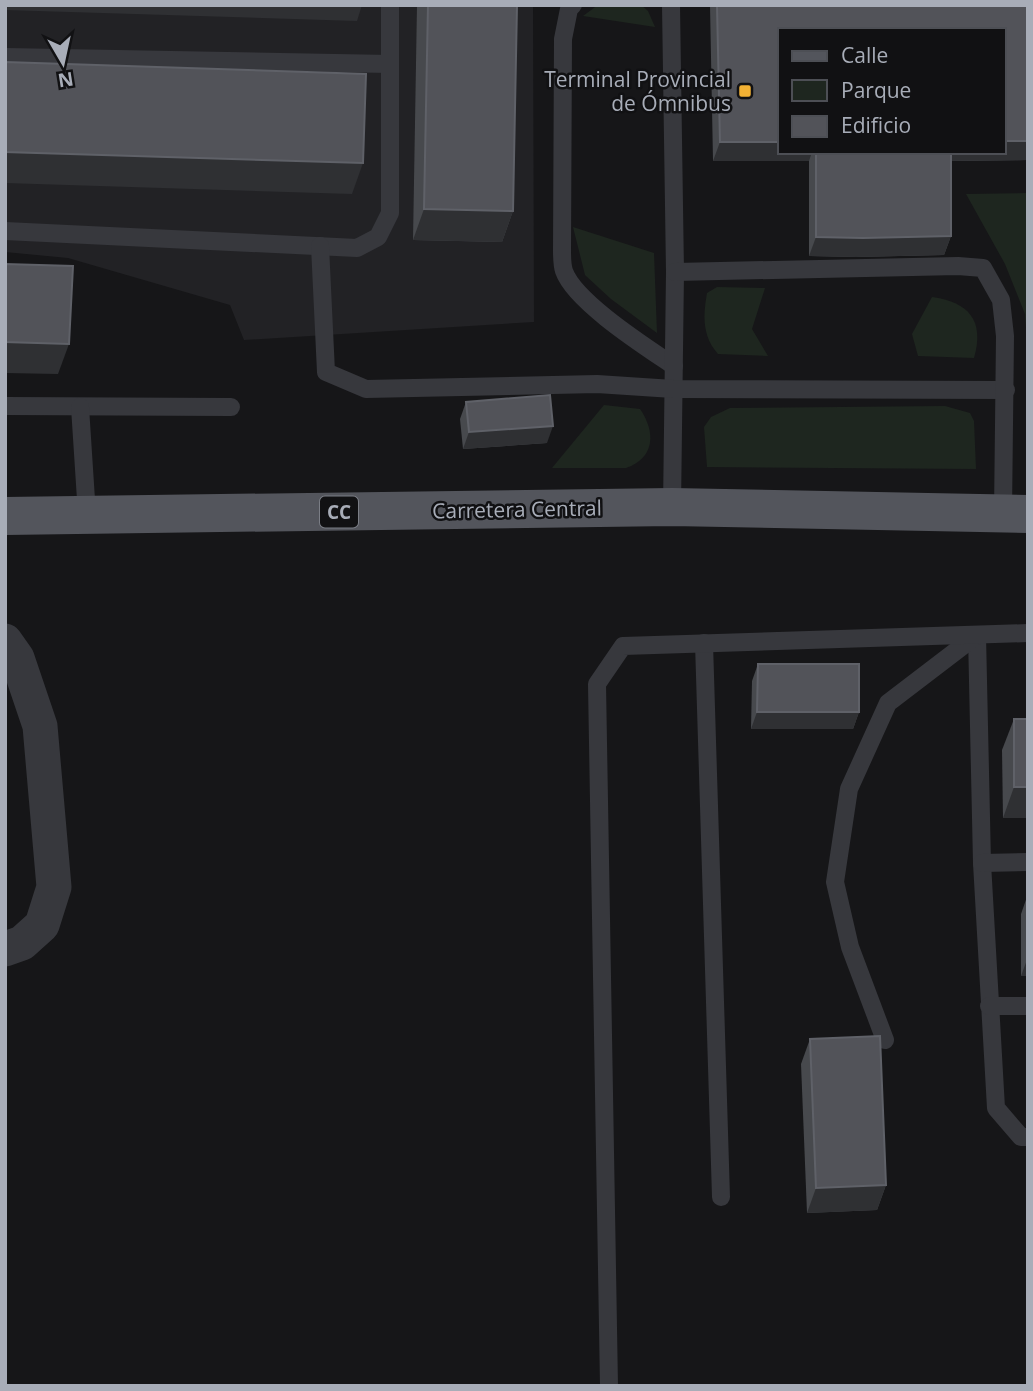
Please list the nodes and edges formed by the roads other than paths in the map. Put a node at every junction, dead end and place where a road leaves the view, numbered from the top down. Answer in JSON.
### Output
{"nodes":[{"id":1,"x":390,"y":5,"type":"edge"},
{"id":2,"x":573,"y":5,"type":"edge"},
{"id":3,"x":671,"y":5,"type":"edge"},
{"id":4,"x":5,"y":57,"type":"edge"},
{"id":5,"x":390,"y":64,"type":"junction"},
{"id":6,"x":5,"y":231,"type":"edge"},
{"id":7,"x":320,"y":246,"type":"junction"},
{"id":8,"x":676,"y":272,"type":"junction"},
{"id":9,"x":674,"y":366,"type":"junction"},
{"id":10,"x":673,"y":389,"type":"junction"},
{"id":11,"x":1006,"y":390,"type":"junction"},
{"id":12,"x":5,"y":406,"type":"edge"},
{"id":13,"x":80,"y":407,"type":"junction"},
{"id":14,"x":232,"y":407,"type":"dead end"},
{"id":15,"x":672,"y":508,"type":"junction"},
{"id":16,"x":1015,"y":514,"type":"edge"},
{"id":17,"x":88,"y":515,"type":"junction"},
{"id":18,"x":5,"y":516,"type":"edge"},
{"id":19,"x":1028,"y":633,"type":"edge"},
{"id":20,"x":977,"y":635,"type":"junction"},
{"id":21,"x":5,"y":641,"type":"edge"},
{"id":22,"x":704,"y":643,"type":"junction"},
{"id":23,"x":1028,"y":862,"type":"edge"},
{"id":24,"x":982,"y":863,"type":"junction"},
{"id":25,"x":5,"y":949,"type":"edge"},
{"id":26,"x":989,"y":1006,"type":"junction"},
{"id":27,"x":1028,"y":1006,"type":"edge"},
{"id":28,"x":885,"y":1040,"type":"dead end"},
{"id":29,"x":1028,"y":1137,"type":"edge"},
{"id":30,"x":721,"y":1198,"type":"dead end"},
{"id":31,"x":609,"y":1386,"type":"edge"}],
"edges":[{"from":1,"to":5,"type":"lane"},
{"from":2,"to":9,"type":"lane"},
{"from":3,"to":8,"type":"lane"},
{"from":4,"to":5,"type":"lane"},
{"from":5,"to":7,"type":"lane"},
{"from":6,"to":7,"type":"lane"},
{"from":7,"to":10,"type":"lane"},
{"from":8,"to":9,"type":"lane"},
{"from":8,"to":11,"type":"lane"},
{"from":9,"to":10,"type":"lane"},
{"from":10,"to":11,"type":"lane"},
{"from":10,"to":15,"type":"lane"},
{"from":11,"to":16,"type":"lane"},
{"from":12,"to":13,"type":"lane"},
{"from":13,"to":14,"type":"lane"},
{"from":13,"to":17,"type":"lane"},
{"from":15,"to":16,"type":"main road","name":"Carretera Central","number":"CC"},
{"from":15,"to":17,"type":"main road","name":"Carretera Central","number":"CC"},
{"from":17,"to":18,"type":"main road","name":"Carretera Central","number":"CC"},
{"from":19,"to":20,"type":"lane"},
{"from":20,"to":22,"type":"lane"},
{"from":20,"to":24,"type":"lane"},
{"from":20,"to":28,"type":"lane"},
{"from":21,"to":25,"type":"street"},
{"from":22,"to":30,"type":"lane"},
{"from":22,"to":31,"type":"lane"},
{"from":23,"to":24,"type":"lane"},
{"from":24,"to":26,"type":"lane"},
{"from":26,"to":27,"type":"lane"},
{"from":26,"to":29,"type":"lane"}]}
